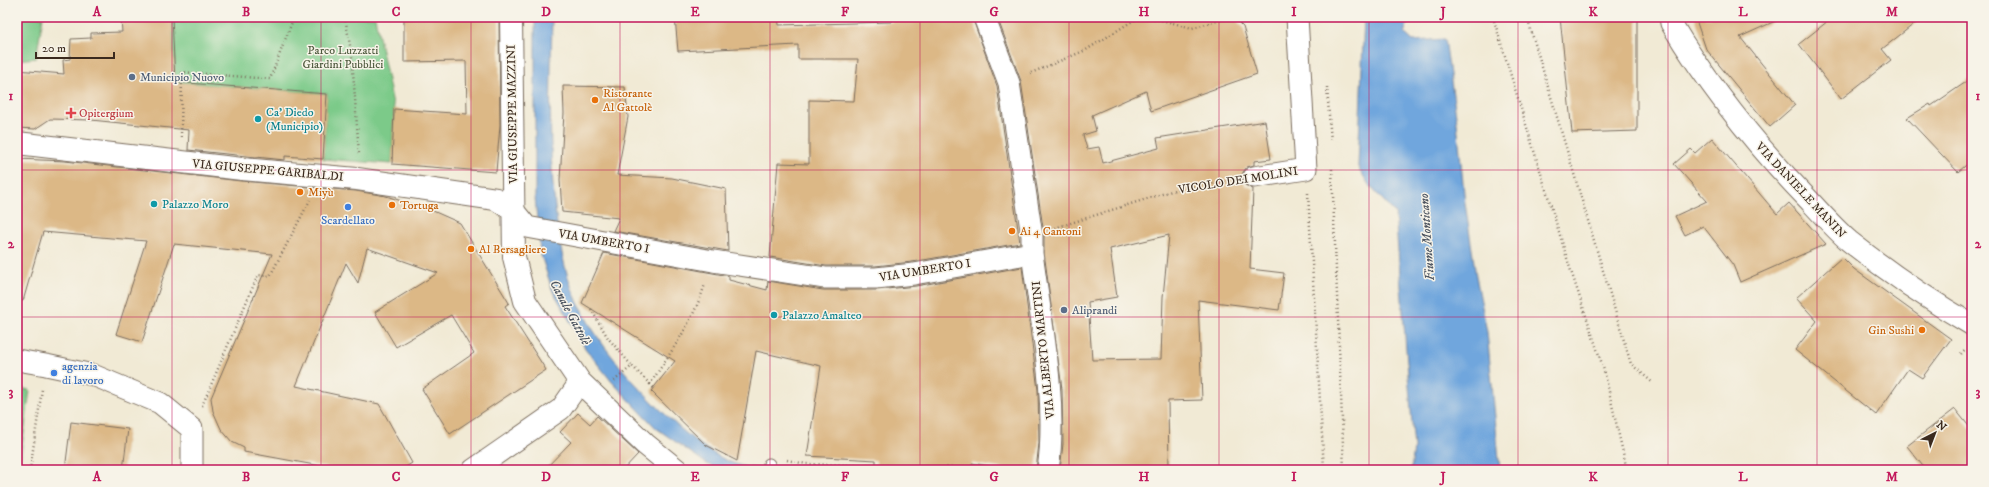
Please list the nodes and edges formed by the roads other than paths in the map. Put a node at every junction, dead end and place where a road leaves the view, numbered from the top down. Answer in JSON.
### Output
{"nodes":[{"id":1,"x":511,"y":17,"type":"edge"},
{"id":2,"x":984,"y":17,"type":"edge"},
{"id":3,"x":1297,"y":17,"type":"edge"},
{"id":4,"x":1670,"y":17,"type":"edge"},
{"id":5,"x":17,"y":143,"type":"edge"},
{"id":6,"x":1254,"y":177,"type":"road end"},
{"id":7,"x":520,"y":219,"type":"junction"},
{"id":8,"x":1032,"y":244,"type":"junction"},
{"id":9,"x":1972,"y":325,"type":"edge"},
{"id":10,"x":17,"y":360,"type":"edge"},
{"id":11,"x":580,"y":382,"type":"junction"},
{"id":12,"x":192,"y":470,"type":"edge"},
{"id":13,"x":473,"y":470,"type":"edge"},
{"id":14,"x":677,"y":470,"type":"edge"},
{"id":15,"x":1048,"y":470,"type":"edge"}],
"edges":[{"from":1,"to":7,"type":"street","name":"VIA GIUSEPPE MAZZINI"},
{"from":2,"to":8,"type":"street"},
{"from":3,"to":6,"type":"street","name":"VICOLO DEI MOLINI"},
{"from":4,"to":9,"type":"street","name":"VIA DANIELE MANIN"},
{"from":5,"to":7,"type":"street","name":"VIA GIUSEPPE GARIBALDI"},
{"from":7,"to":8,"type":"street","name":"VIA UMBERTO I"},
{"from":7,"to":11,"type":"street","name":"VIA GIUSEPPE MAZZINI"},
{"from":8,"to":15,"type":"street","name":"VIA ALBERTO MARTINI"},
{"from":10,"to":12,"type":"street"},
{"from":11,"to":13,"type":"street"},
{"from":11,"to":14,"type":"street","name":"VIA GIUSEPPE MAZZINI"}]}
